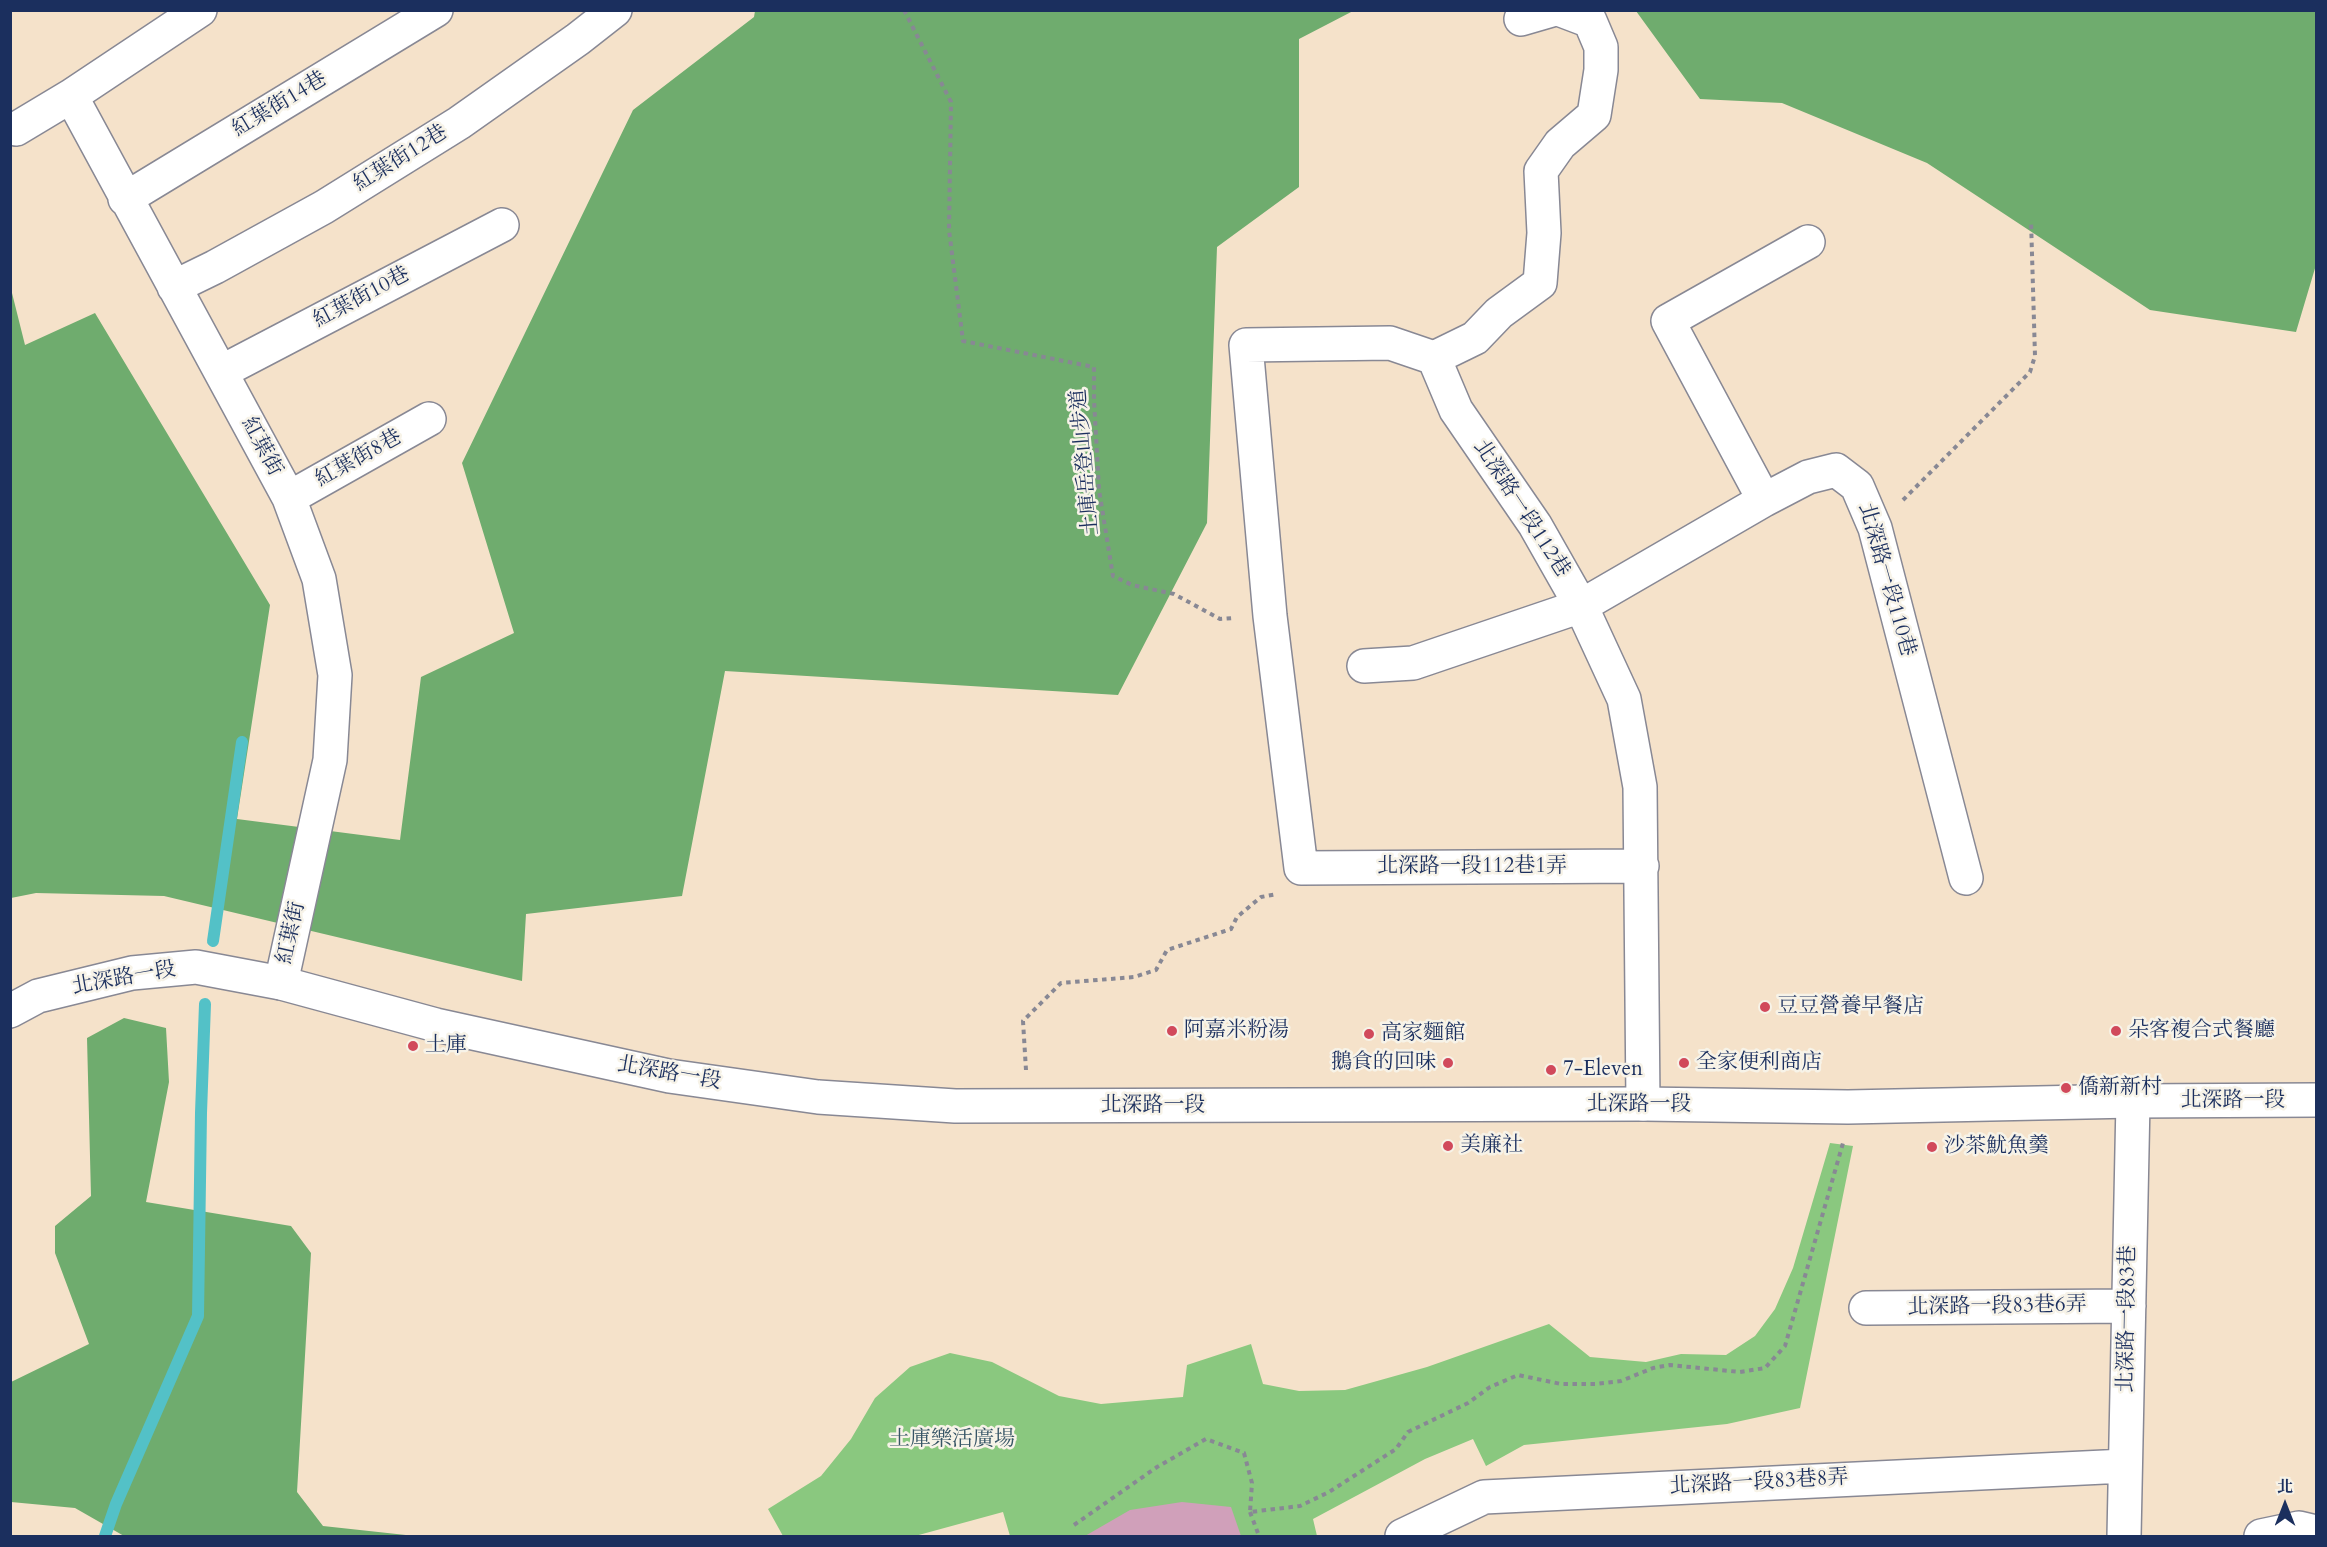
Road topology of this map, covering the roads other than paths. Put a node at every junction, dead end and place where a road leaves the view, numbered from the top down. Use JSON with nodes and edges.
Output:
{"nodes":[{"id":1,"x":200,"y":10,"type":"edge"},
{"id":2,"x":436,"y":10,"type":"edge"},
{"id":3,"x":615,"y":10,"type":"edge"},
{"id":4,"x":1561,"y":10,"type":"edge"},
{"id":5,"x":71,"y":96,"type":"junction"},
{"id":6,"x":16,"y":129,"type":"dead end"},
{"id":7,"x":125,"y":199,"type":"junction"},
{"id":8,"x":502,"y":225,"type":"dead end"},
{"id":9,"x":1808,"y":242,"type":"dead end"},
{"id":10,"x":174,"y":287,"type":"junction"},
{"id":11,"x":1434,"y":358,"type":"junction"},
{"id":12,"x":221,"y":372,"type":"junction"},
{"id":13,"x":429,"y":419,"type":"dead end"},
{"id":14,"x":289,"y":498,"type":"junction"},
{"id":15,"x":1764,"y":500,"type":"junction"},
{"id":16,"x":1581,"y":606,"type":"junction"},
{"id":17,"x":1364,"y":666,"type":"dead end"},
{"id":18,"x":1642,"y":866,"type":"junction"},
{"id":19,"x":1966,"y":878,"type":"dead end"},
{"id":20,"x":281,"y":982,"type":"junction"},
{"id":21,"x":10,"y":1011,"type":"edge"},
{"id":22,"x":2316,"y":1100,"type":"edge"},
{"id":23,"x":2133,"y":1101,"type":"junction"},
{"id":24,"x":1643,"y":1104,"type":"junction"},
{"id":25,"x":2128,"y":1306,"type":"junction"},
{"id":26,"x":1866,"y":1308,"type":"dead end"},
{"id":27,"x":2125,"y":1466,"type":"junction"},
{"id":28,"x":2316,"y":1532,"type":"edge"},
{"id":29,"x":1402,"y":1536,"type":"edge"},
{"id":30,"x":2124,"y":1536,"type":"edge"},
{"id":31,"x":2261,"y":1536,"type":"edge"}],
"edges":[{"from":1,"to":5,"type":"main road"},
{"from":2,"to":7,"type":"main road","name":"紅葉街14巷"},
{"from":3,"to":10,"type":"main road","name":"紅葉街12巷"},
{"from":4,"to":11,"type":"main road"},
{"from":5,"to":6,"type":"main road"},
{"from":5,"to":7,"type":"main road","name":"紅葉街"},
{"from":7,"to":10,"type":"main road","name":"紅葉街"},
{"from":8,"to":12,"type":"main road","name":"紅葉街10巷"},
{"from":9,"to":15,"type":"main road"},
{"from":10,"to":12,"type":"main road","name":"紅葉街"},
{"from":11,"to":16,"type":"main road","name":"北深路一段112巷"},
{"from":11,"to":18,"type":"main road","name":"北深路一段112巷1弄"},
{"from":12,"to":14,"type":"main road","name":"紅葉街"},
{"from":13,"to":14,"type":"main road","name":"紅葉街8巷"},
{"from":14,"to":20,"type":"main road","name":"紅葉街"},
{"from":15,"to":16,"type":"main road","name":"北深路一段110巷"},
{"from":15,"to":19,"type":"main road","name":"北深路一段110巷"},
{"from":16,"to":17,"type":"main road","name":"北深路一段110巷"},
{"from":16,"to":18,"type":"main road","name":"北深路一段112巷"},
{"from":18,"to":24,"type":"main road","name":"北深路一段112巷"},
{"from":20,"to":21,"type":"main road","name":"北深路一段"},
{"from":20,"to":24,"type":"main road","name":"北深路一段"},
{"from":22,"to":23,"type":"main road","name":"北深路一段"},
{"from":23,"to":24,"type":"main road","name":"北深路一段"},
{"from":23,"to":25,"type":"main road","name":"北深路一段83巷"},
{"from":25,"to":26,"type":"main road","name":"北深路一段83巷6弄"},
{"from":25,"to":27,"type":"main road","name":"北深路一段83巷"},
{"from":27,"to":29,"type":"main road","name":"北深路一段83巷8弄"},
{"from":27,"to":30,"type":"main road","name":"北深路一段83巷"},
{"from":28,"to":31,"type":"main road"}]}
